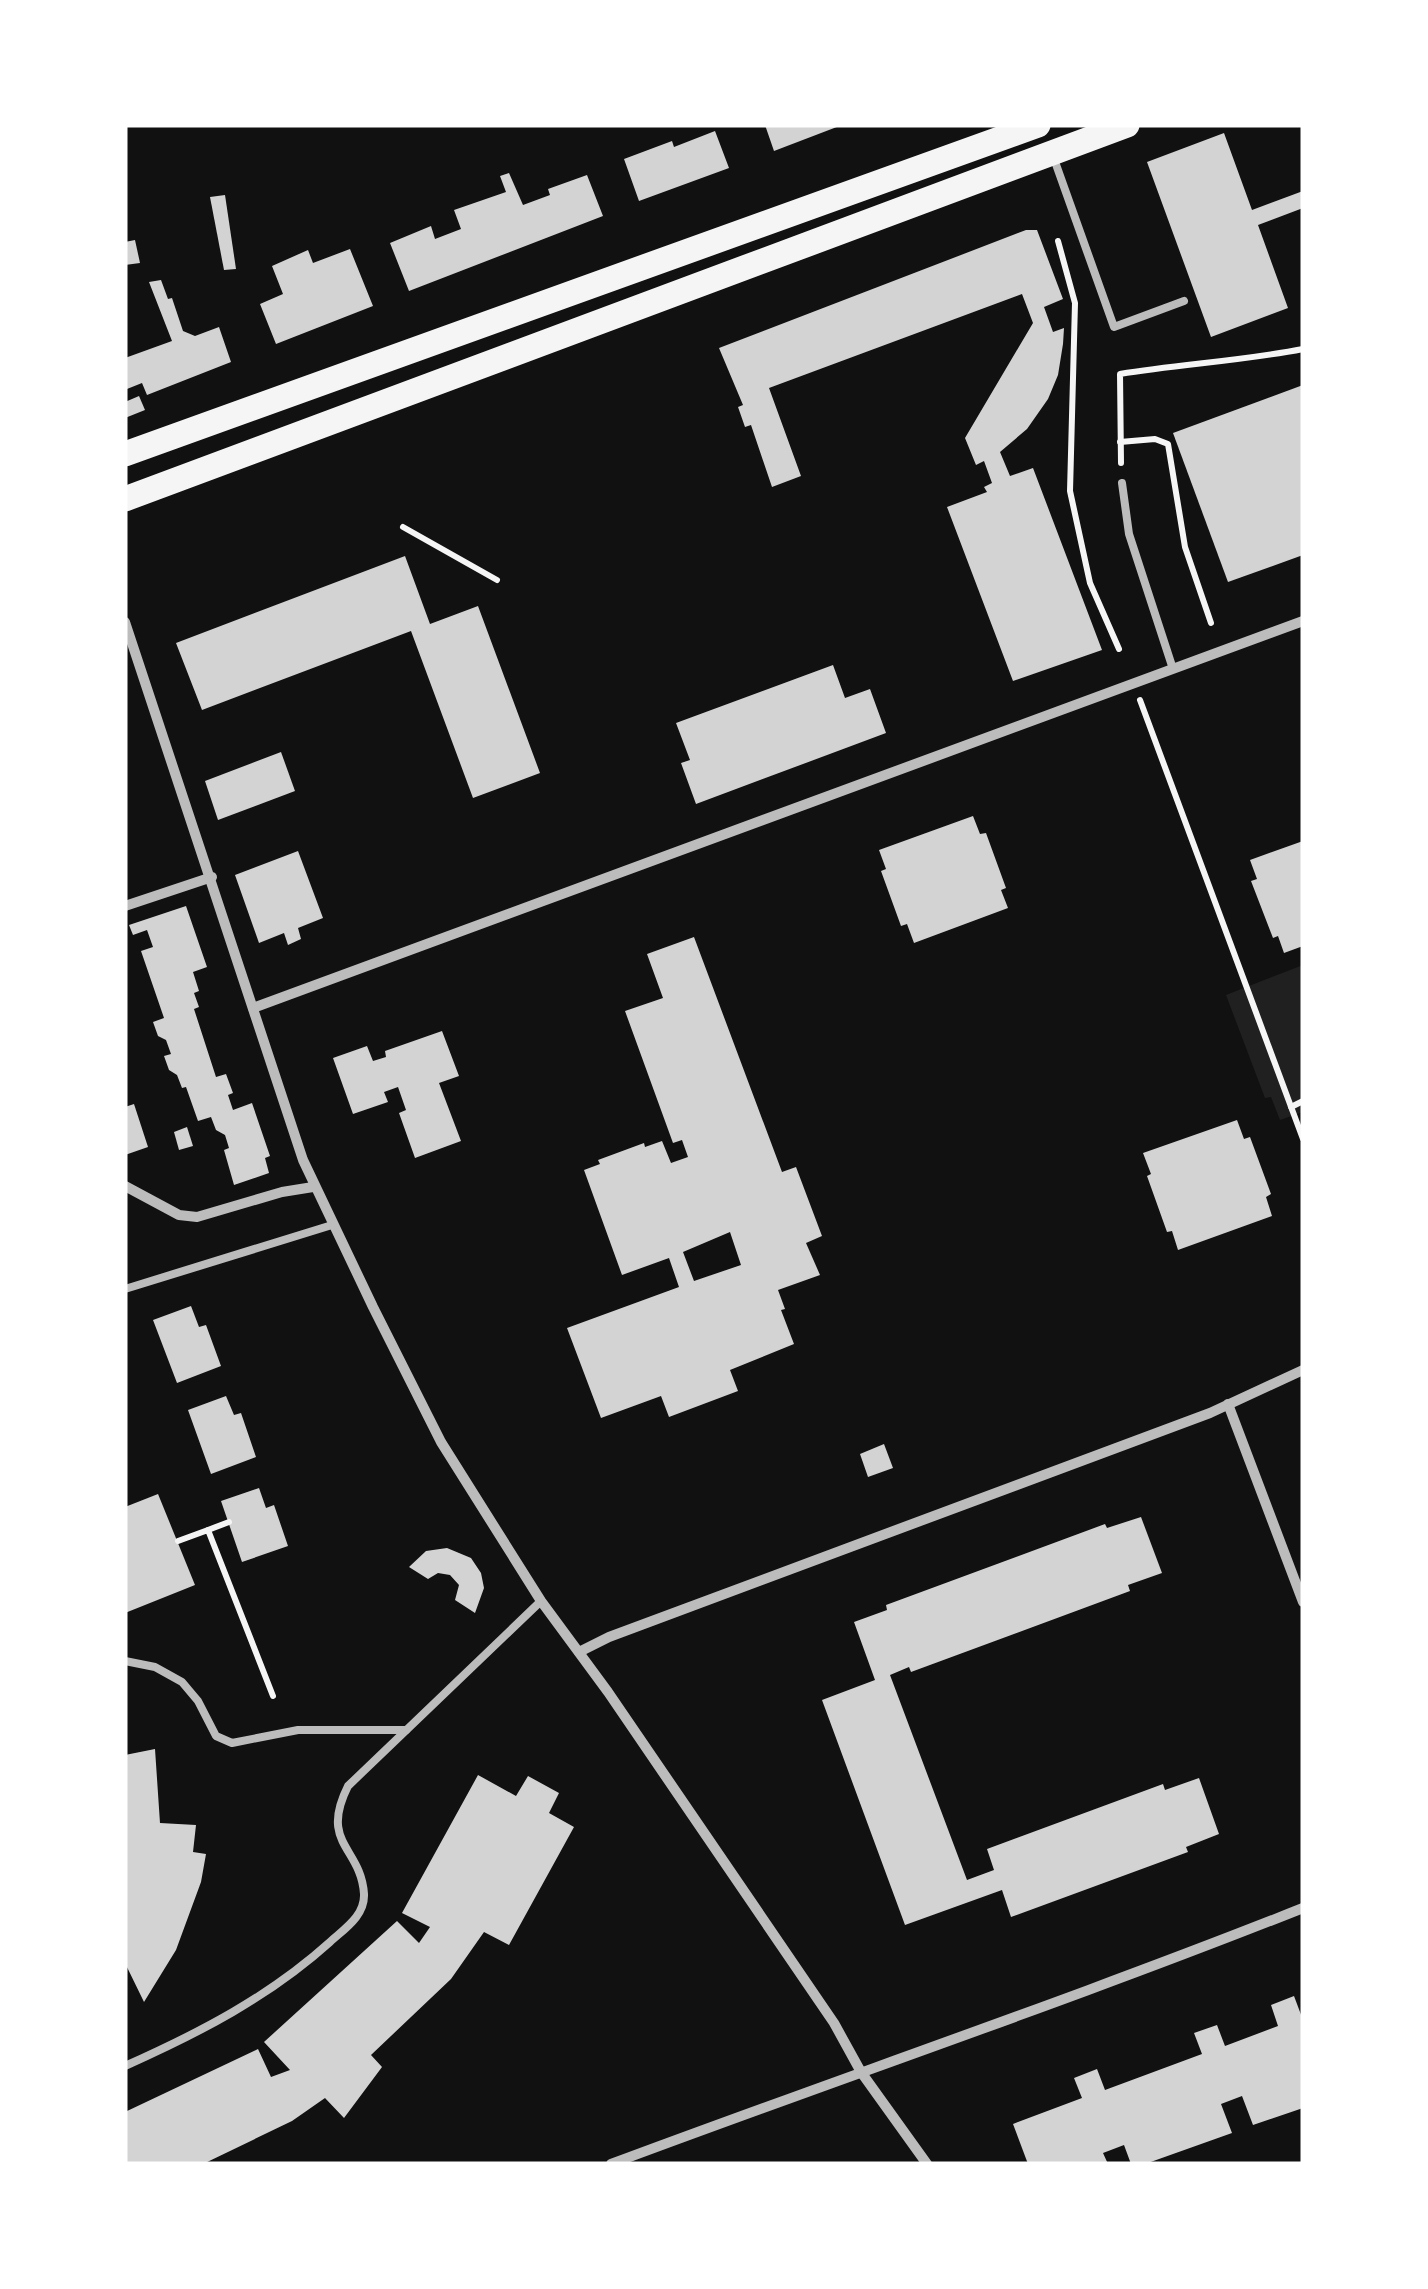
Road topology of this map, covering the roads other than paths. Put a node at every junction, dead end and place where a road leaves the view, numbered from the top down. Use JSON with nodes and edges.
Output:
{"nodes":[{"id":1,"x":1038,"y":125,"type":"edge"},
{"id":2,"x":1127,"y":125,"type":"edge"},
{"id":3,"x":1052,"y":154,"type":"junction"},
{"id":4,"x":1184,"y":300,"type":"dead end"},
{"id":5,"x":125,"y":454,"type":"edge"},
{"id":6,"x":1122,"y":483,"type":"dead end"},
{"id":7,"x":125,"y":499,"type":"edge"},
{"id":8,"x":1303,"y":621,"type":"edge"},
{"id":9,"x":125,"y":622,"type":"edge"},
{"id":10,"x":1173,"y":669,"type":"junction"},
{"id":11,"x":212,"y":877,"type":"junction"},
{"id":12,"x":125,"y":906,"type":"edge"},
{"id":13,"x":253,"y":1008,"type":"junction"},
{"id":14,"x":125,"y":1186,"type":"edge"},
{"id":15,"x":314,"y":1187,"type":"junction"},
{"id":16,"x":332,"y":1225,"type":"junction"},
{"id":17,"x":125,"y":1289,"type":"edge"},
{"id":18,"x":1303,"y":1370,"type":"edge"},
{"id":19,"x":1228,"y":1404,"type":"junction"},
{"id":20,"x":541,"y":1601,"type":"junction"},
{"id":21,"x":1303,"y":1602,"type":"edge"},
{"id":22,"x":579,"y":1652,"type":"junction"},
{"id":23,"x":125,"y":1662,"type":"edge"},
{"id":24,"x":406,"y":1730,"type":"junction"},
{"id":25,"x":1303,"y":1908,"type":"edge"},
{"id":26,"x":125,"y":2066,"type":"edge"},
{"id":27,"x":861,"y":2072,"type":"junction"},
{"id":28,"x":611,"y":2164,"type":"edge"},
{"id":29,"x":926,"y":2164,"type":"edge"}],
"edges":[{"from":1,"to":5,"type":"main road"},
{"from":2,"to":3,"type":"main road"},
{"from":3,"to":4,"type":"lane"},
{"from":3,"to":7,"type":"main road"},
{"from":6,"to":10,"type":"lane"},
{"from":8,"to":10,"type":"street"},
{"from":9,"to":11,"type":"street"},
{"from":10,"to":13,"type":"street"},
{"from":11,"to":12,"type":"street"},
{"from":11,"to":13,"type":"street"},
{"from":13,"to":15,"type":"street"},
{"from":14,"to":15,"type":"street"},
{"from":15,"to":16,"type":"street"},
{"from":16,"to":17,"type":"lane"},
{"from":16,"to":20,"type":"street"},
{"from":18,"to":19,"type":"street"},
{"from":19,"to":21,"type":"street"},
{"from":19,"to":22,"type":"street"},
{"from":20,"to":22,"type":"street"},
{"from":20,"to":24,"type":"lane"},
{"from":22,"to":27,"type":"street"},
{"from":23,"to":24,"type":"lane"},
{"from":24,"to":26,"type":"lane"},
{"from":25,"to":27,"type":"street"},
{"from":27,"to":28,"type":"street"},
{"from":27,"to":29,"type":"street"}]}
